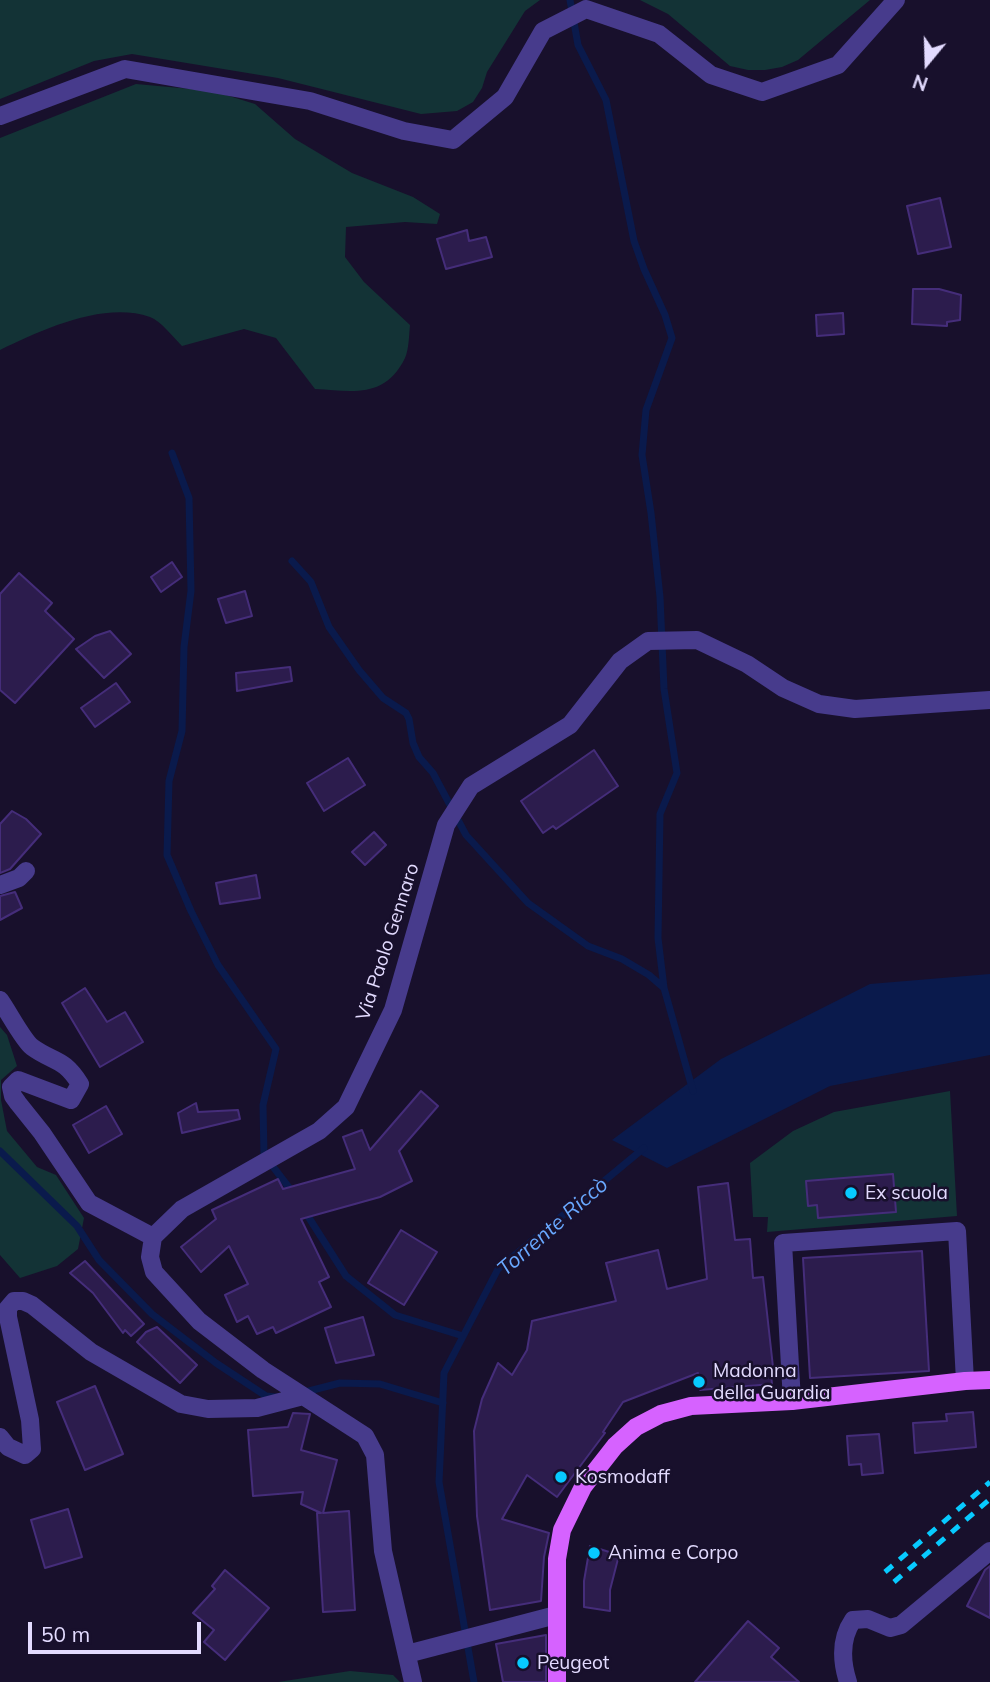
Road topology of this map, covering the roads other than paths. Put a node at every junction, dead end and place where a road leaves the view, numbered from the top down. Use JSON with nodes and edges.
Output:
{"nodes":[{"id":1,"x":896,"y":0,"type":"edge"},
{"id":2,"x":0,"y":116,"type":"edge"},
{"id":3,"x":990,"y":700,"type":"edge"},
{"id":4,"x":26,"y":872,"type":"dead end"},
{"id":5,"x":0,"y":885,"type":"edge"},
{"id":6,"x":0,"y":1000,"type":"edge"},
{"id":7,"x":153,"y":1237,"type":"junction"},
{"id":8,"x":990,"y":1380,"type":"edge"},
{"id":9,"x":965,"y":1381,"type":"junction"},
{"id":10,"x":303,"y":1396,"type":"junction"},
{"id":11,"x":792,"y":1401,"type":"junction"},
{"id":12,"x":0,"y":1437,"type":"edge"},
{"id":13,"x":990,"y":1550,"type":"edge"},
{"id":14,"x":556,"y":1615,"type":"junction"},
{"id":15,"x":413,"y":1652,"type":"junction"},
{"id":16,"x":413,"y":1682,"type":"edge"},
{"id":17,"x":558,"y":1682,"type":"edge"},
{"id":18,"x":848,"y":1682,"type":"edge"}],
"edges":[{"from":1,"to":2,"type":"street"},
{"from":3,"to":7,"type":"street","name":"Via Paolo Gennaro"},
{"from":4,"to":5,"type":"street"},
{"from":6,"to":7,"type":"street"},
{"from":7,"to":10,"type":"street"},
{"from":8,"to":9,"type":"main road"},
{"from":9,"to":11,"type":"main road"},
{"from":9,"to":11,"type":"street"},
{"from":10,"to":12,"type":"street"},
{"from":10,"to":15,"type":"street"},
{"from":11,"to":14,"type":"main road"},
{"from":13,"to":18,"type":"street"},
{"from":14,"to":15,"type":"street"},
{"from":14,"to":17,"type":"main road"},
{"from":15,"to":16,"type":"street"}]}
